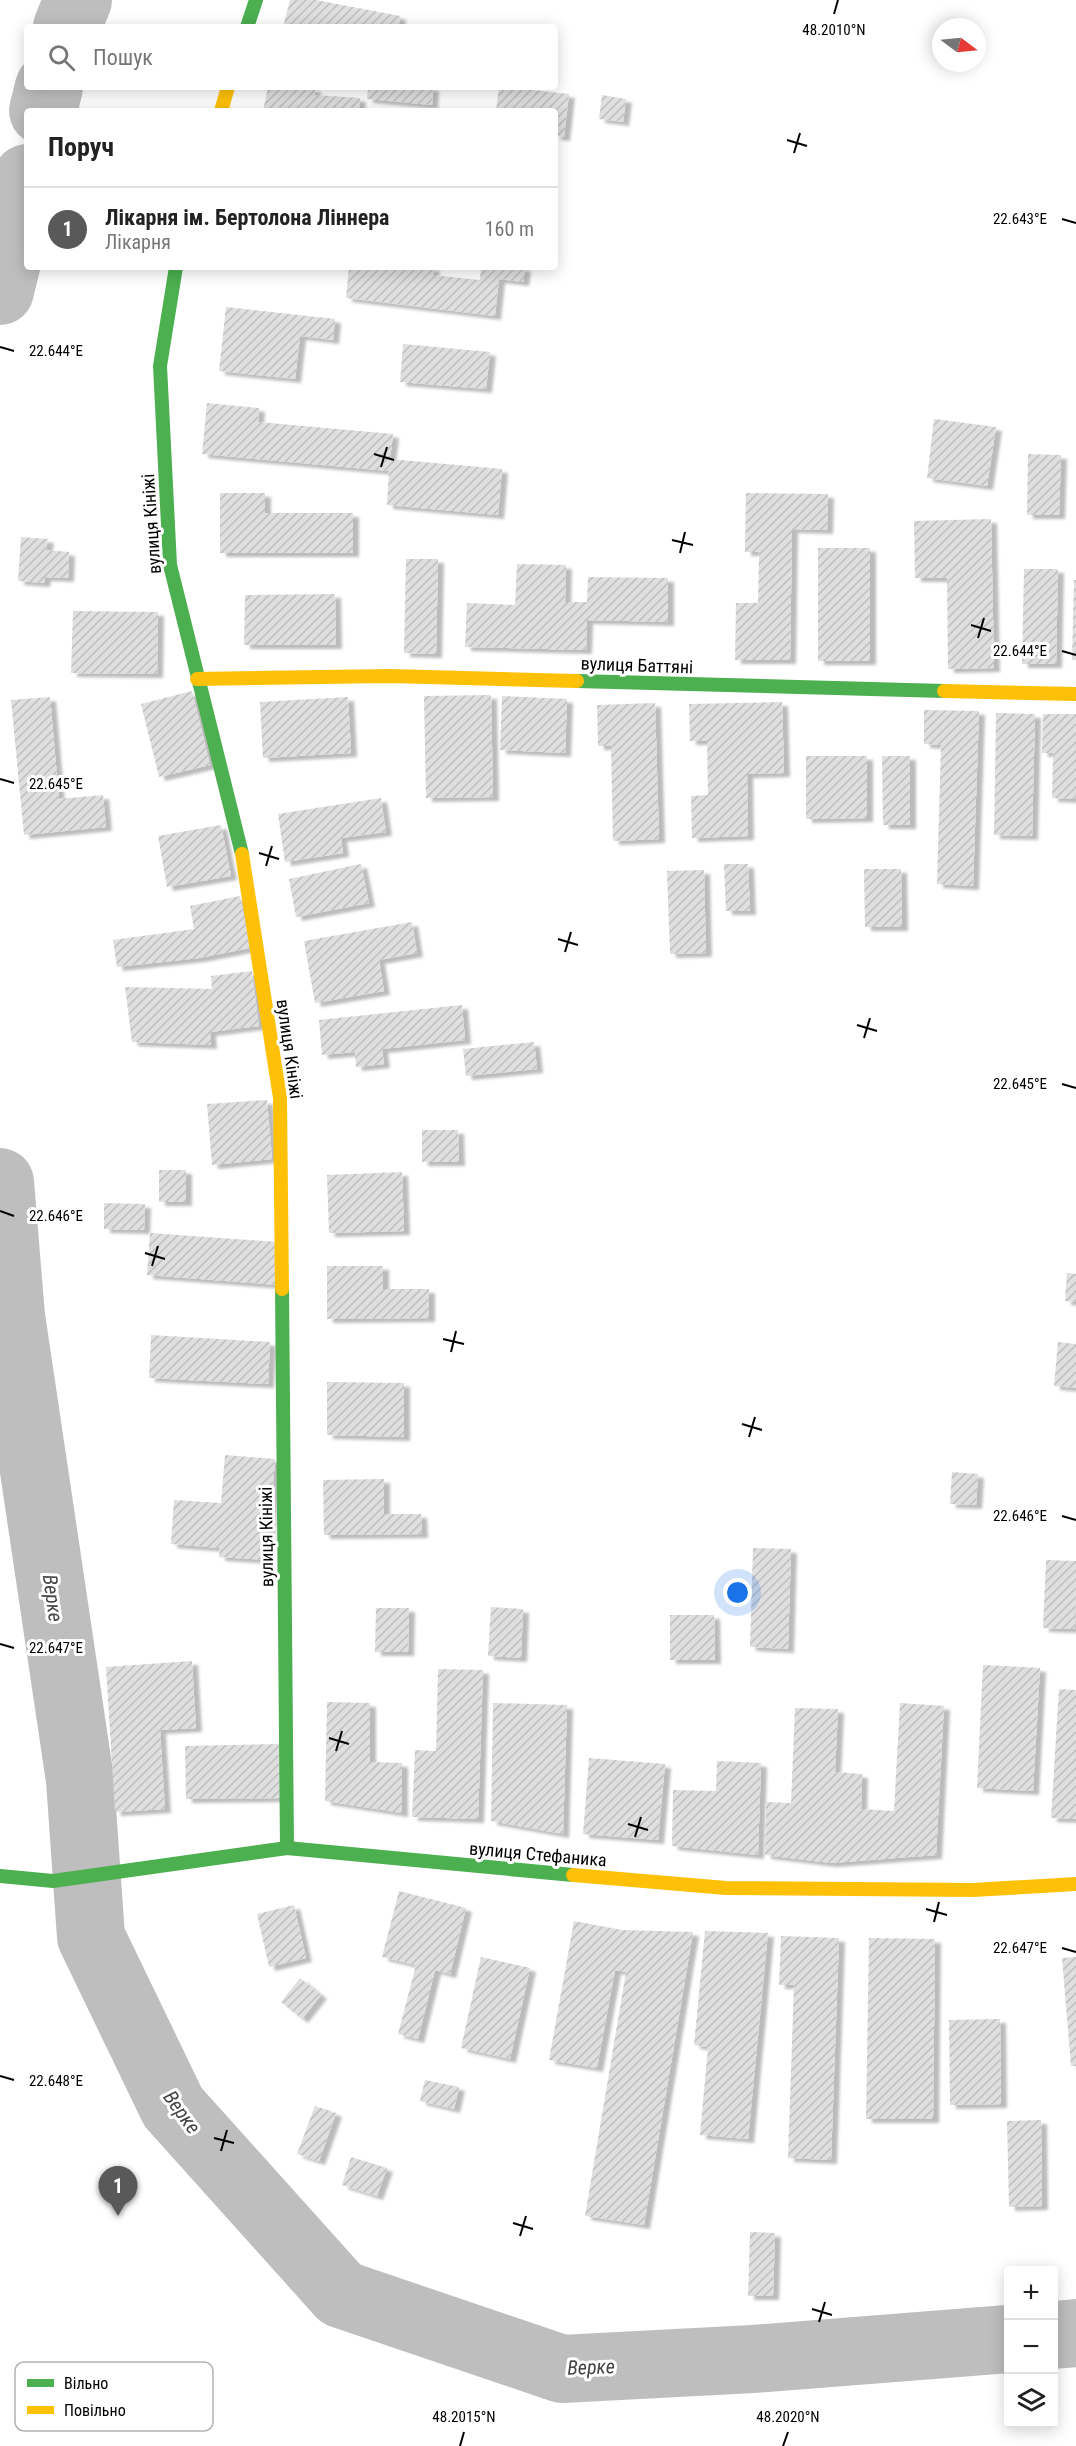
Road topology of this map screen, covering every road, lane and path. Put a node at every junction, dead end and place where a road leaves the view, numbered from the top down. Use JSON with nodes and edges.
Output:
{"nodes":[{"id":1,"x":256,"y":0,"type":"edge"},
{"id":2,"x":248,"y":24,"type":"edge"},
{"id":3,"x":227,"y":90,"type":"edge"},
{"id":4,"x":222,"y":108,"type":"edge"},
{"id":5,"x":176,"y":270,"type":"edge"},
{"id":6,"x":197,"y":679,"type":"junction"},
{"id":7,"x":1076,"y":694,"type":"edge"},
{"id":8,"x":287,"y":1848,"type":"junction"},
{"id":9,"x":0,"y":1876,"type":"edge"},
{"id":10,"x":1076,"y":1884,"type":"edge"}],
"edges":[{"from":1,"to":2,"type":"street"},
{"from":3,"to":4,"type":"street"},
{"from":5,"to":6,"type":"street","name":"вулиця Кініжі"},
{"from":6,"to":7,"type":"street","name":"вулиця Баттяні"},
{"from":6,"to":8,"type":"street","name":"вулиця Кініжі"},
{"from":8,"to":9,"type":"street","name":"вулиця Стефаника"},
{"from":8,"to":10,"type":"street","name":"вулиця Стефаника"}]}
